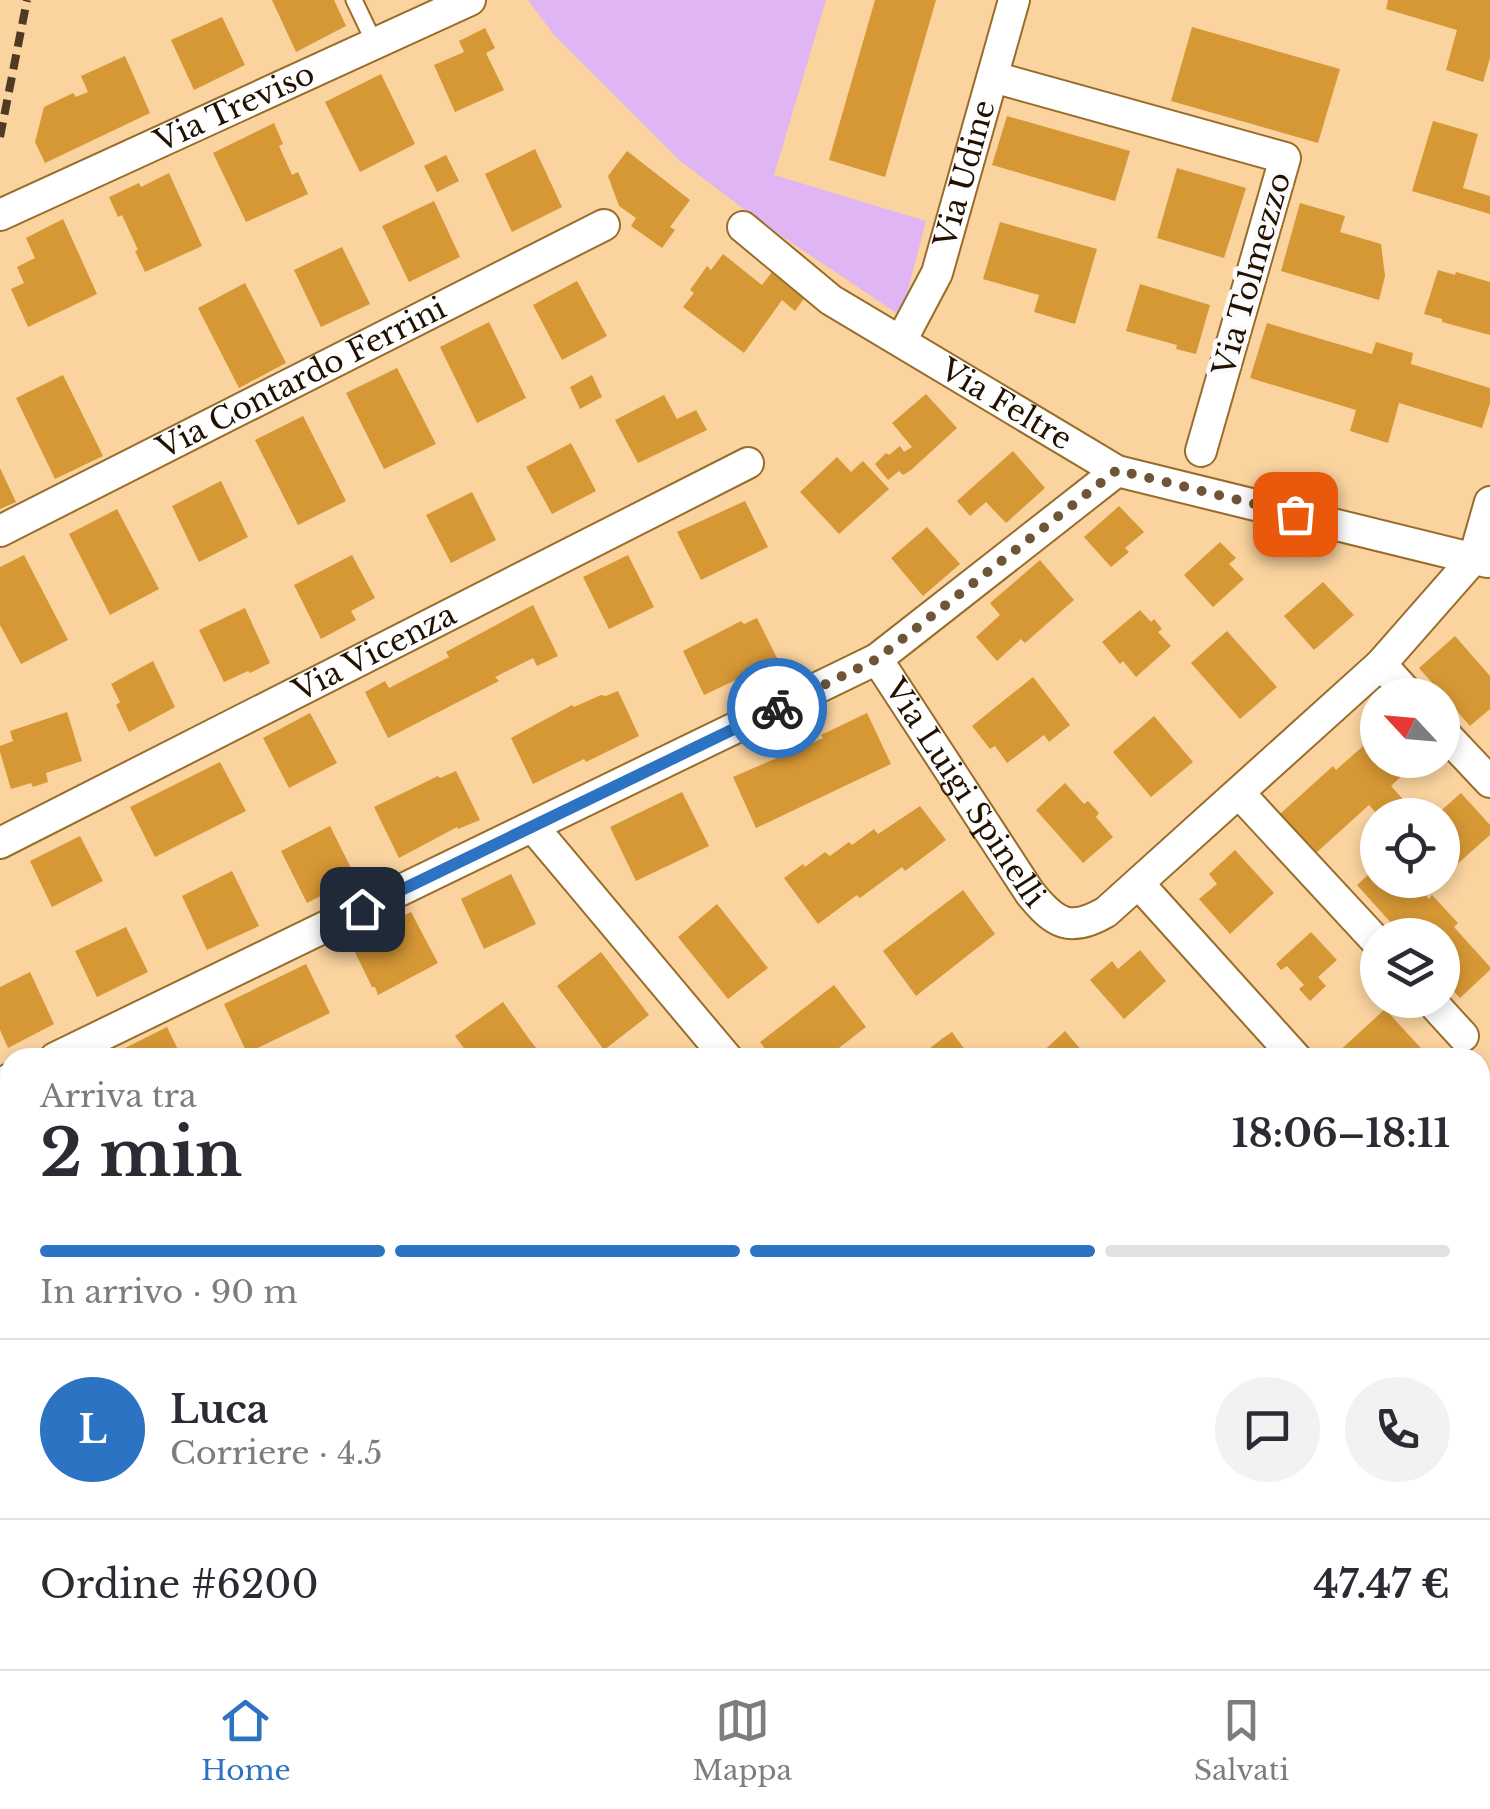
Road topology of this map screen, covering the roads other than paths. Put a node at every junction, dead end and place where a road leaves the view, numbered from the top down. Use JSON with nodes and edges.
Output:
{"nodes":[{"id":1,"x":354,"y":0,"type":"edge"},
{"id":2,"x":470,"y":0,"type":"edge"},
{"id":3,"x":1014,"y":0,"type":"edge"},
{"id":4,"x":374,"y":44,"type":"junction"},
{"id":5,"x":993,"y":76,"type":"junction"},
{"id":6,"x":0,"y":215,"type":"edge"},
{"id":7,"x":604,"y":225,"type":"dead end"},
{"id":8,"x":744,"y":227,"type":"dead end"},
{"id":9,"x":900,"y":342,"type":"junction"},
{"id":10,"x":1201,"y":451,"type":"dead end"},
{"id":11,"x":748,"y":462,"type":"dead end"},
{"id":12,"x":1117,"y":470,"type":"junction"},
{"id":13,"x":1490,"y":502,"type":"edge"},
{"id":14,"x":0,"y":532,"type":"edge"},
{"id":15,"x":1482,"y":561,"type":"edge"},
{"id":16,"x":877,"y":659,"type":"junction"},
{"id":17,"x":1381,"y":664,"type":"junction"},
{"id":18,"x":1394,"y":678,"type":"edge"},
{"id":19,"x":1460,"y":750,"type":"edge"},
{"id":20,"x":1490,"y":782,"type":"edge"},
{"id":21,"x":1239,"y":793,"type":"junction"},
{"id":22,"x":533,"y":826,"type":"junction"},
{"id":23,"x":0,"y":843,"type":"edge"},
{"id":24,"x":1139,"y":884,"type":"junction"},
{"id":25,"x":1360,"y":924,"type":"edge"},
{"id":26,"x":1446,"y":1018,"type":"edge"},
{"id":27,"x":1463,"y":1036,"type":"dead end"},
{"id":28,"x":76,"y":1048,"type":"edge"},
{"id":29,"x":719,"y":1048,"type":"edge"},
{"id":30,"x":1287,"y":1048,"type":"edge"}],
"edges":[{"from":1,"to":4,"type":"lane"},
{"from":2,"to":4,"type":"street","name":"Via Treviso"},
{"from":3,"to":5,"type":"street","name":"Via Udine"},
{"from":4,"to":6,"type":"street","name":"Via Treviso"},
{"from":5,"to":9,"type":"street","name":"Via Udine"},
{"from":5,"to":10,"type":"street","name":"Via Tolmezzo"},
{"from":7,"to":14,"type":"street","name":"Via Contardo Ferrini"},
{"from":8,"to":9,"type":"street","name":"Via Feltre"},
{"from":9,"to":12,"type":"street","name":"Via Feltre"},
{"from":11,"to":23,"type":"street","name":"Via Vicenza"},
{"from":12,"to":15,"type":"street","name":"Via Feltre"},
{"from":12,"to":16,"type":"street"},
{"from":13,"to":15,"type":"street"},
{"from":15,"to":17,"type":"street"},
{"from":16,"to":22,"type":"street"},
{"from":16,"to":24,"type":"street","name":"Via Luigi Spinelli"},
{"from":17,"to":18,"type":"street"},
{"from":17,"to":21,"type":"street"},
{"from":19,"to":20,"type":"street"},
{"from":21,"to":24,"type":"street"},
{"from":21,"to":25,"type":"street"},
{"from":22,"to":28,"type":"street"},
{"from":22,"to":29,"type":"street"},
{"from":24,"to":30,"type":"street"},
{"from":26,"to":27,"type":"street"}]}
